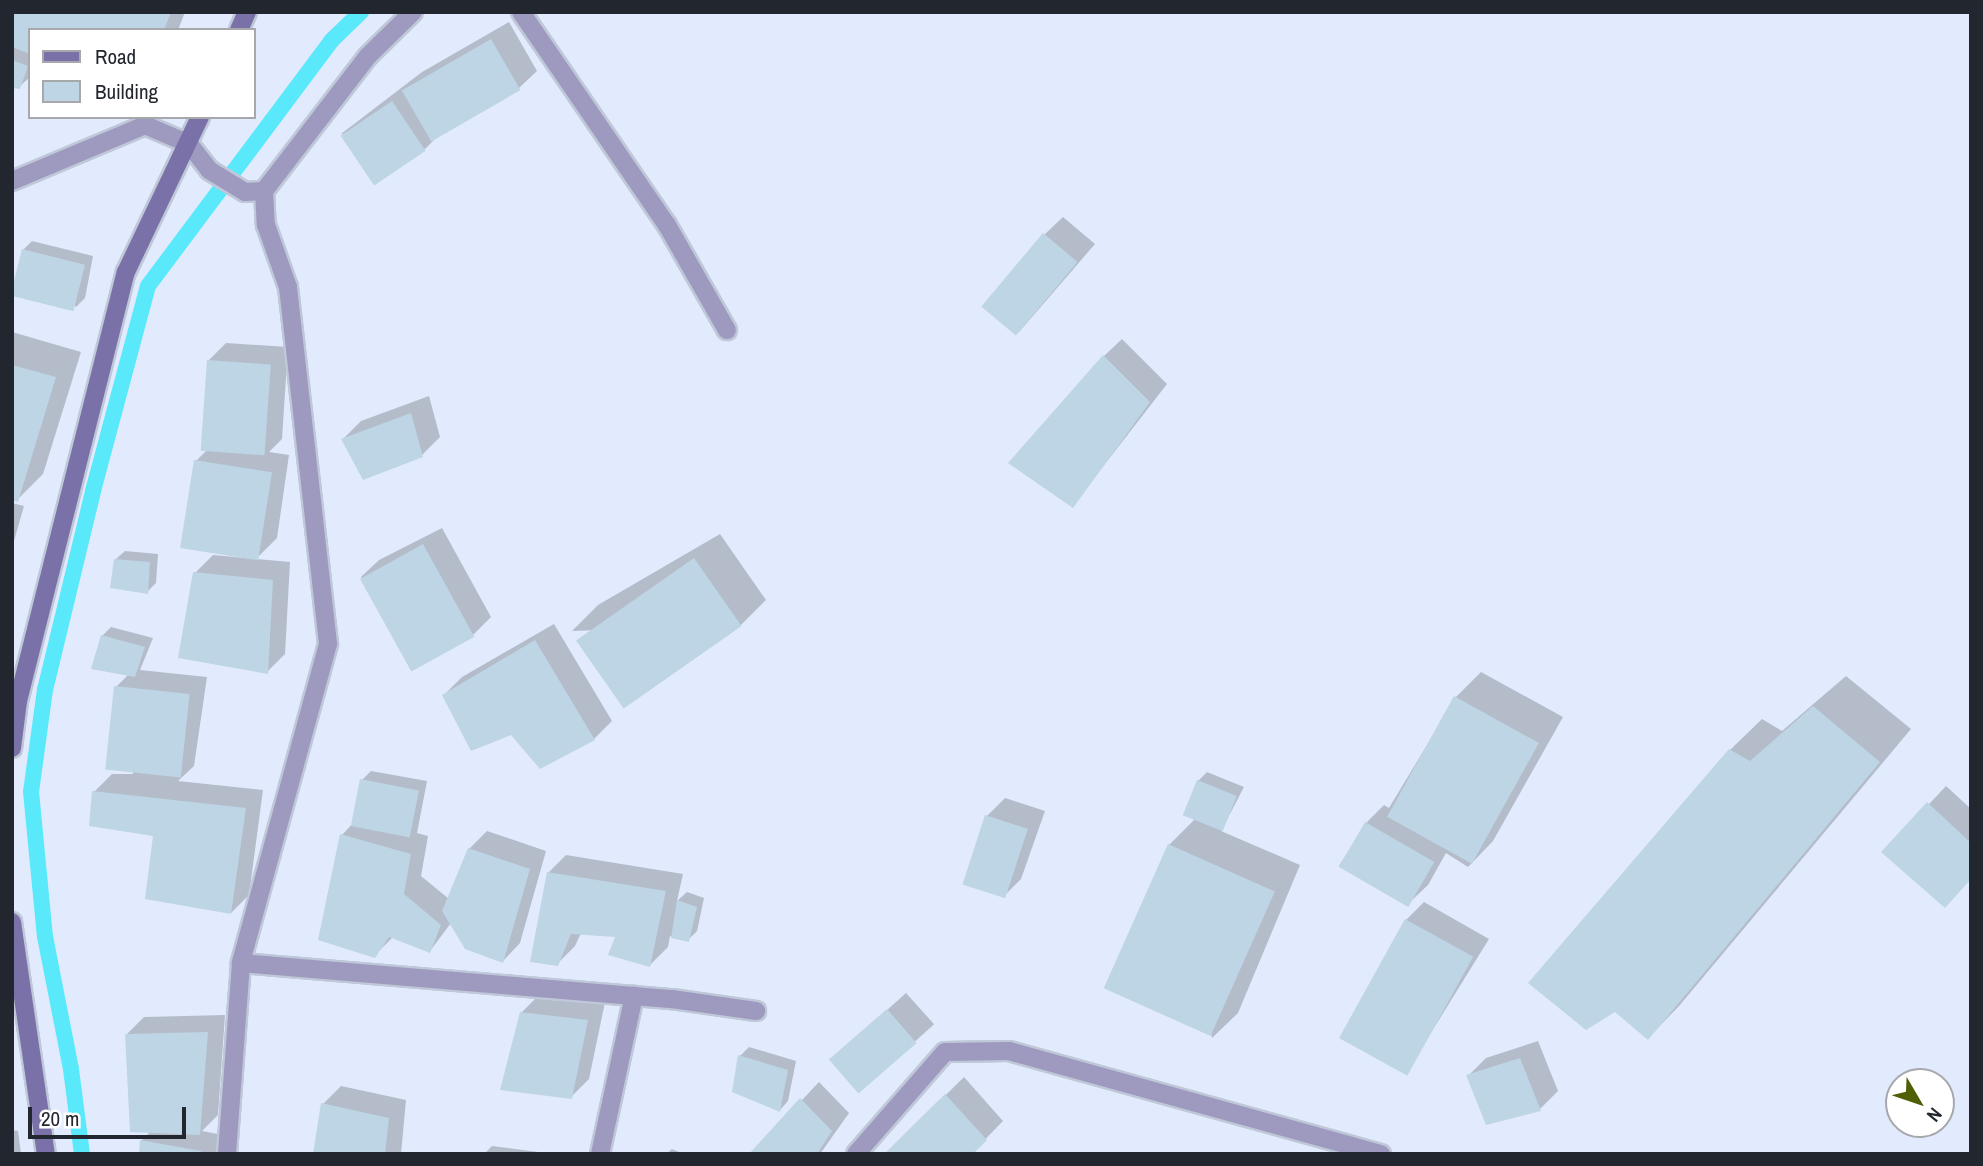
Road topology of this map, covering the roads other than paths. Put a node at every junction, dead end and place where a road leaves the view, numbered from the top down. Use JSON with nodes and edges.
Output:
{"nodes":[{"id":1,"x":247,"y":12,"type":"edge"},
{"id":2,"x":412,"y":12,"type":"edge"},
{"id":3,"x":521,"y":12,"type":"edge"},
{"id":4,"x":240,"y":28,"type":"edge"},
{"id":5,"x":199,"y":119,"type":"edge"},
{"id":6,"x":189,"y":144,"type":"junction"},
{"id":7,"x":12,"y":181,"type":"edge"},
{"id":8,"x":264,"y":191,"type":"junction"},
{"id":9,"x":727,"y":330,"type":"dead end"},
{"id":10,"x":12,"y":748,"type":"edge"},
{"id":11,"x":12,"y":922,"type":"edge"},
{"id":12,"x":242,"y":963,"type":"junction"},
{"id":13,"x":634,"y":996,"type":"junction"},
{"id":14,"x":756,"y":1011,"type":"dead end"},
{"id":15,"x":46,"y":1154,"type":"edge"},
{"id":16,"x":227,"y":1154,"type":"edge"},
{"id":17,"x":600,"y":1154,"type":"edge"},
{"id":18,"x":856,"y":1154,"type":"edge"},
{"id":19,"x":1381,"y":1154,"type":"edge"}],
"edges":[{"from":1,"to":4,"type":"street"},
{"from":2,"to":8,"type":"street"},
{"from":3,"to":9,"type":"street"},
{"from":5,"to":6,"type":"street"},
{"from":6,"to":7,"type":"street"},
{"from":6,"to":8,"type":"street"},
{"from":6,"to":10,"type":"street"},
{"from":8,"to":12,"type":"street"},
{"from":11,"to":15,"type":"street"},
{"from":12,"to":13,"type":"street"},
{"from":12,"to":16,"type":"street"},
{"from":13,"to":14,"type":"street"},
{"from":13,"to":17,"type":"street"},
{"from":18,"to":19,"type":"street"}]}
